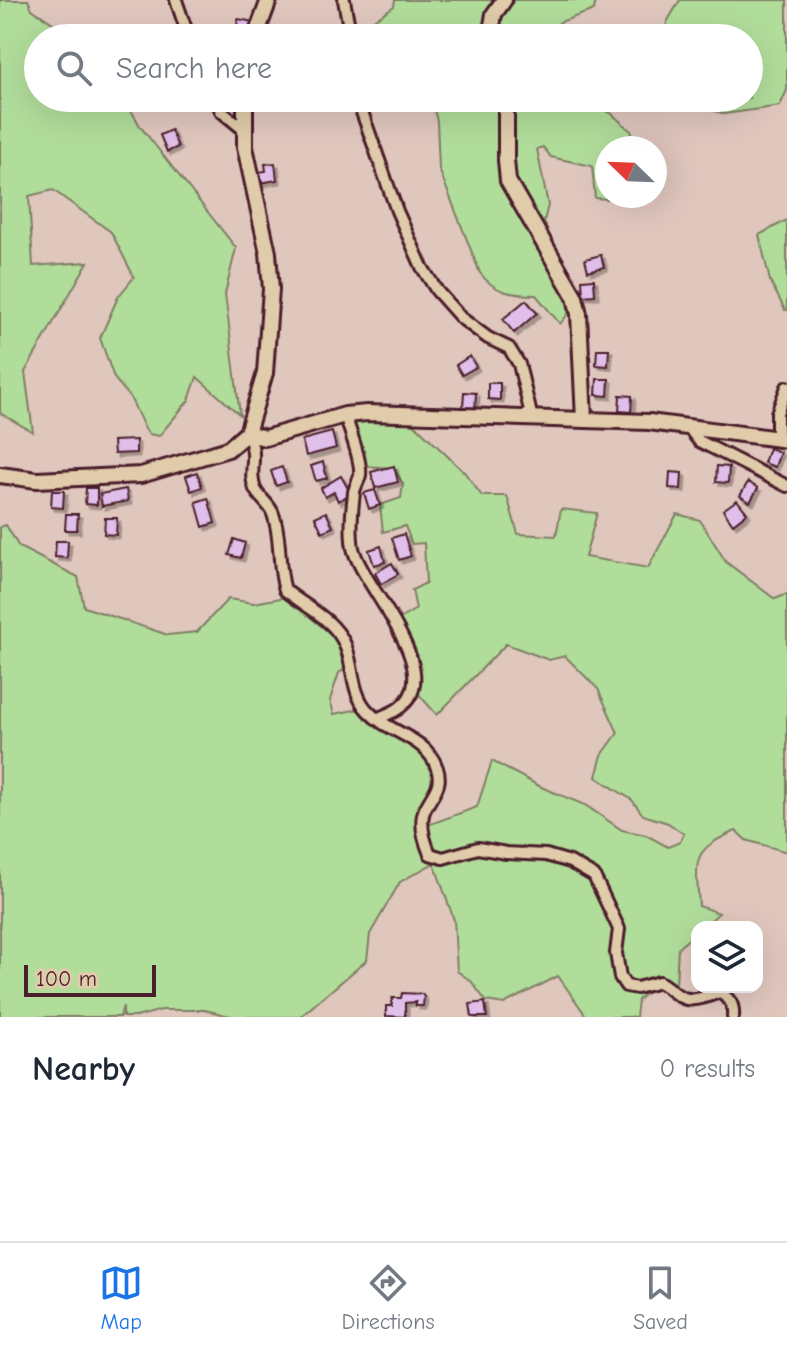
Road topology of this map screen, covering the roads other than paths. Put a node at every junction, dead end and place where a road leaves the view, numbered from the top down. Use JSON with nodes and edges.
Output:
{"nodes":[{"id":1,"x":176,"y":0,"type":"edge"},
{"id":2,"x":269,"y":0,"type":"edge"},
{"id":3,"x":344,"y":0,"type":"edge"},
{"id":4,"x":504,"y":0,"type":"edge"},
{"id":5,"x":184,"y":24,"type":"edge"},
{"id":6,"x":260,"y":24,"type":"edge"},
{"id":7,"x":348,"y":24,"type":"edge"},
{"id":8,"x":492,"y":24,"type":"edge"},
{"id":9,"x":222,"y":112,"type":"edge"},
{"id":10,"x":244,"y":112,"type":"edge"},
{"id":11,"x":362,"y":112,"type":"edge"},
{"id":12,"x":506,"y":112,"type":"edge"},
{"id":13,"x":243,"y":129,"type":"junction"},
{"id":14,"x":787,"y":387,"type":"edge"},
{"id":15,"x":345,"y":415,"type":"junction"},
{"id":16,"x":532,"y":419,"type":"junction"},
{"id":17,"x":584,"y":420,"type":"junction"},
{"id":18,"x":688,"y":427,"type":"junction"},
{"id":19,"x":247,"y":433,"type":"junction"},
{"id":20,"x":782,"y":440,"type":"edge"},
{"id":21,"x":0,"y":475,"type":"edge"},
{"id":22,"x":787,"y":486,"type":"edge"},
{"id":23,"x":377,"y":719,"type":"junction"},
{"id":24,"x":733,"y":1017,"type":"edge"}],
"edges":[{"from":1,"to":5,"type":"street"},
{"from":2,"to":6,"type":"street"},
{"from":3,"to":7,"type":"street"},
{"from":4,"to":8,"type":"street"},
{"from":9,"to":13,"type":"street"},
{"from":10,"to":13,"type":"street"},
{"from":11,"to":16,"type":"street"},
{"from":12,"to":17,"type":"street"},
{"from":13,"to":19,"type":"street"},
{"from":14,"to":20,"type":"street"},
{"from":15,"to":16,"type":"street"},
{"from":15,"to":19,"type":"street"},
{"from":15,"to":23,"type":"street"},
{"from":16,"to":17,"type":"street"},
{"from":17,"to":18,"type":"street"},
{"from":18,"to":20,"type":"street"},
{"from":18,"to":22,"type":"street"},
{"from":19,"to":21,"type":"street"},
{"from":19,"to":23,"type":"street"},
{"from":23,"to":24,"type":"street"}]}
